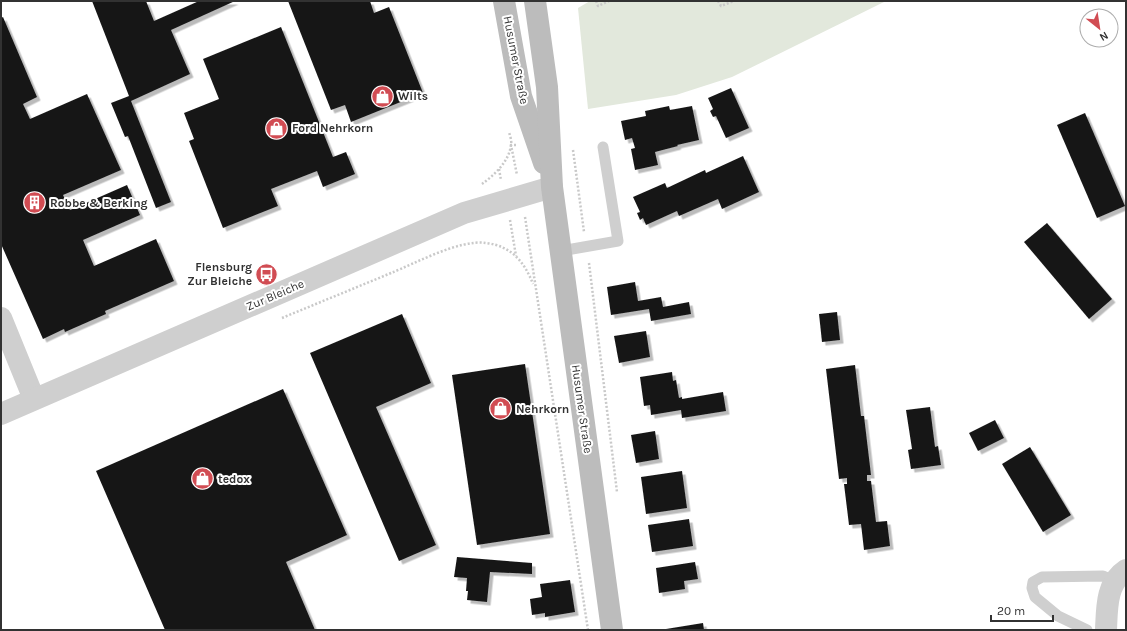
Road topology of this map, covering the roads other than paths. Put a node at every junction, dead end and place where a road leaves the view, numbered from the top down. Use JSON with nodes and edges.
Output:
{"nodes":[{"id":1,"x":504,"y":1,"type":"edge"},
{"id":2,"x":535,"y":1,"type":"edge"},
{"id":3,"x":604,"y":147,"type":"dead end"},
{"id":4,"x":552,"y":187,"type":"junction"},
{"id":5,"x":561,"y":251,"type":"junction"},
{"id":6,"x":1,"y":318,"type":"edge"},
{"id":7,"x":34,"y":399,"type":"junction"},
{"id":8,"x":1,"y":414,"type":"edge"},
{"id":9,"x":1120,"y":575,"type":"edge"},
{"id":10,"x":612,"y":630,"type":"edge"},
{"id":11,"x":1087,"y":630,"type":"edge"},
{"id":12,"x":1106,"y":630,"type":"edge"}],
"edges":[{"from":1,"to":4,"type":"main road","name":"Husumer Straße"},
{"from":2,"to":4,"type":"main road","name":"Husumer Straße"},
{"from":3,"to":5,"type":"lane"},
{"from":4,"to":5,"type":"main road","name":"Husumer Straße"},
{"from":4,"to":7,"type":"street","name":"Zur Bleiche"},
{"from":5,"to":10,"type":"main road","name":"Husumer Straße"},
{"from":6,"to":7,"type":"street"},
{"from":7,"to":8,"type":"street","name":"Zur Bleiche"},
{"from":9,"to":11,"type":"lane"},
{"from":9,"to":12,"type":"street"}]}
